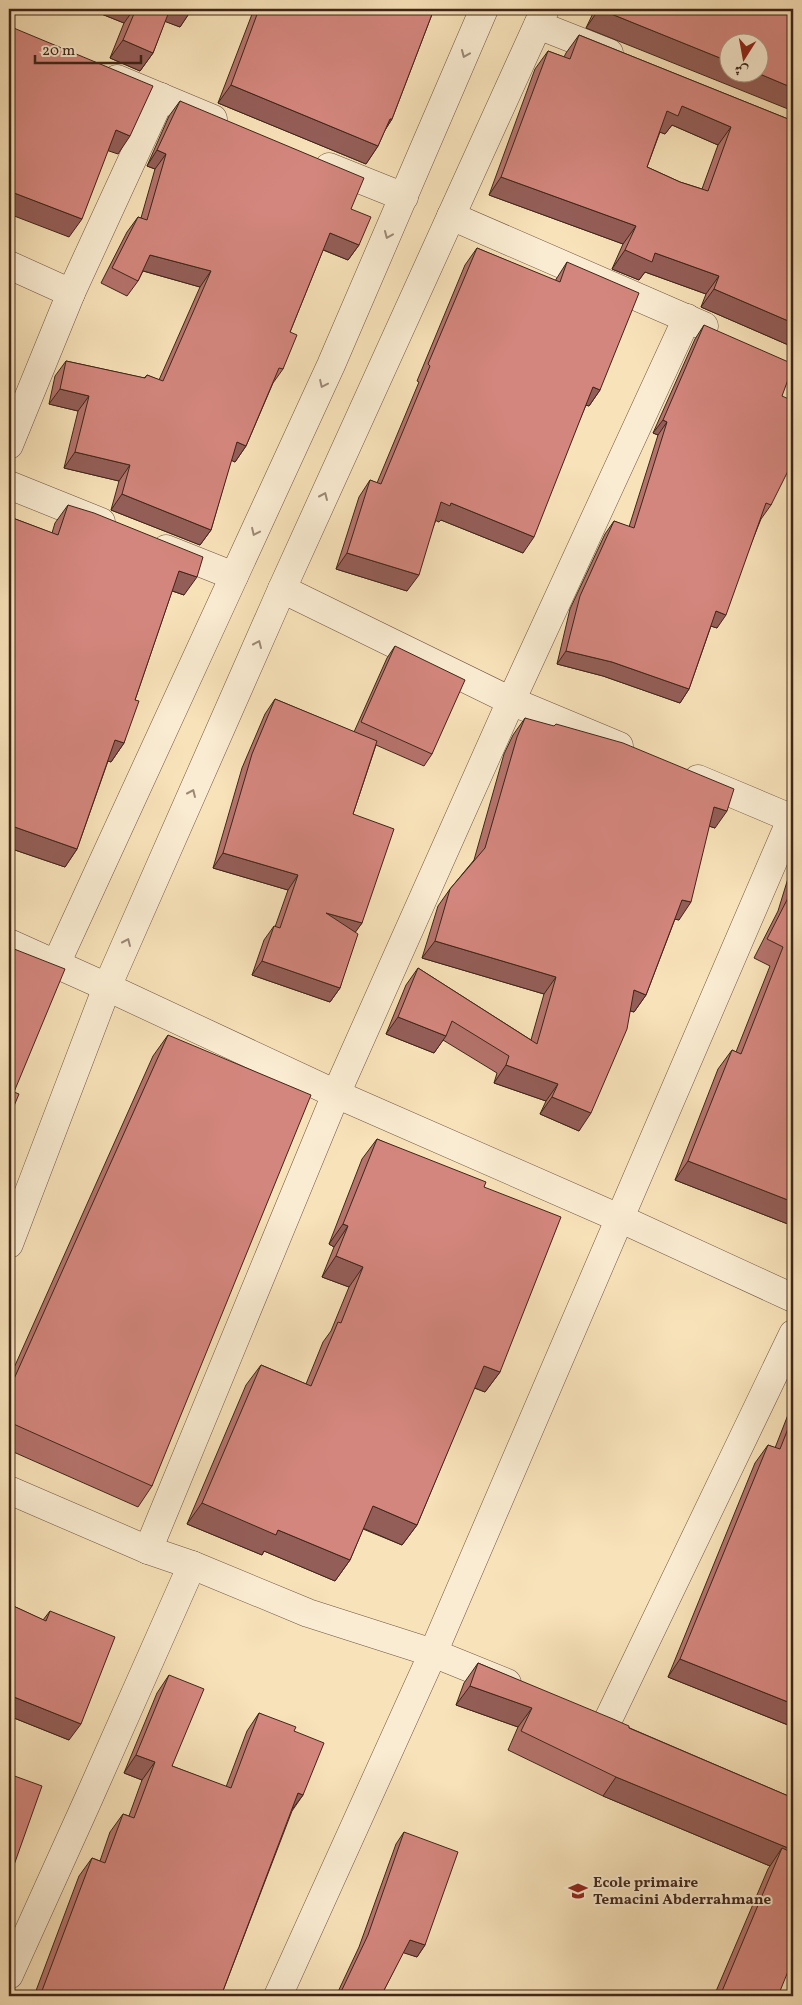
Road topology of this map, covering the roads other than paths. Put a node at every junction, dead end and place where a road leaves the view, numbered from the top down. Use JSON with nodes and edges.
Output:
{"nodes":[{"id":1,"x":484,"y":9,"type":"edge"},
{"id":2,"x":542,"y":17,"type":"edge"},
{"id":3,"x":629,"y":62,"type":"edge"},
{"id":4,"x":98,"y":71,"type":"edge"},
{"id":5,"x":161,"y":97,"type":"junction"},
{"id":6,"x":233,"y":127,"type":"edge"},
{"id":7,"x":304,"y":157,"type":"edge"},
{"id":8,"x":404,"y":197,"type":"junction"},
{"id":9,"x":451,"y":216,"type":"junction"},
{"id":10,"x":9,"y":265,"type":"edge"},
{"id":11,"x":70,"y":293,"type":"junction"},
{"id":12,"x":687,"y":318,"type":"junction"},
{"id":13,"x":722,"y":334,"type":"edge"},
{"id":14,"x":9,"y":445,"type":"edge"},
{"id":15,"x":9,"y":485,"type":"edge"},
{"id":16,"x":234,"y":576,"type":"junction"},
{"id":17,"x":282,"y":589,"type":"junction"},
{"id":18,"x":510,"y":700,"type":"junction"},
{"id":19,"x":638,"y":754,"type":"edge"},
{"id":20,"x":674,"y":769,"type":"edge"},
{"id":21,"x":793,"y":818,"type":"edge"},
{"id":22,"x":9,"y":943,"type":"edge"},
{"id":23,"x":56,"y":964,"type":"junction"},
{"id":24,"x":108,"y":987,"type":"junction"},
{"id":25,"x":336,"y":1094,"type":"junction"},
{"id":26,"x":619,"y":1218,"type":"junction"},
{"id":27,"x":9,"y":1244,"type":"edge"},
{"id":28,"x":793,"y":1298,"type":"edge"},
{"id":29,"x":793,"y":1334,"type":"edge"},
{"id":30,"x":9,"y":1490,"type":"edge"},
{"id":31,"x":148,"y":1550,"type":"junction"},
{"id":32,"x":192,"y":1565,"type":"junction"},
{"id":33,"x":433,"y":1653,"type":"junction"},
{"id":34,"x":533,"y":1694,"type":"edge"},
{"id":35,"x":579,"y":1712,"type":"edge"},
{"id":36,"x":606,"y":1724,"type":"junction"},
{"id":37,"x":633,"y":1735,"type":"edge"},
{"id":38,"x":9,"y":1975,"type":"edge"},
{"id":39,"x":278,"y":1996,"type":"edge"}],
"edges":[{"from":1,"to":8,"type":"street","one_way":true},
{"from":2,"to":3,"type":"street"},
{"from":2,"to":9,"type":"street"},
{"from":4,"to":5,"type":"street"},
{"from":5,"to":6,"type":"street"},
{"from":5,"to":11,"type":"street"},
{"from":7,"to":8,"type":"street"},
{"from":8,"to":16,"type":"street","one_way":true},
{"from":9,"to":12,"type":"street"},
{"from":17,"to":9,"type":"street","one_way":true},
{"from":10,"to":11,"type":"street"},
{"from":11,"to":14,"type":"street"},
{"from":12,"to":13,"type":"street"},
{"from":12,"to":18,"type":"street"},
{"from":15,"to":16,"type":"street"},
{"from":16,"to":23,"type":"street"},
{"from":17,"to":18,"type":"street"},
{"from":24,"to":17,"type":"street","one_way":true},
{"from":18,"to":19,"type":"street"},
{"from":18,"to":25,"type":"street"},
{"from":20,"to":21,"type":"street"},
{"from":21,"to":26,"type":"street"},
{"from":22,"to":23,"type":"street"},
{"from":23,"to":24,"type":"street"},
{"from":24,"to":25,"type":"street"},
{"from":24,"to":27,"type":"street"},
{"from":25,"to":26,"type":"street"},
{"from":25,"to":31,"type":"street"},
{"from":26,"to":28,"type":"street"},
{"from":26,"to":33,"type":"street"},
{"from":29,"to":36,"type":"street"},
{"from":30,"to":31,"type":"street"},
{"from":31,"to":32,"type":"street"},
{"from":32,"to":33,"type":"street"},
{"from":32,"to":38,"type":"street"},
{"from":33,"to":34,"type":"street"},
{"from":33,"to":39,"type":"street"},
{"from":35,"to":36,"type":"street"},
{"from":36,"to":37,"type":"street"}]}
